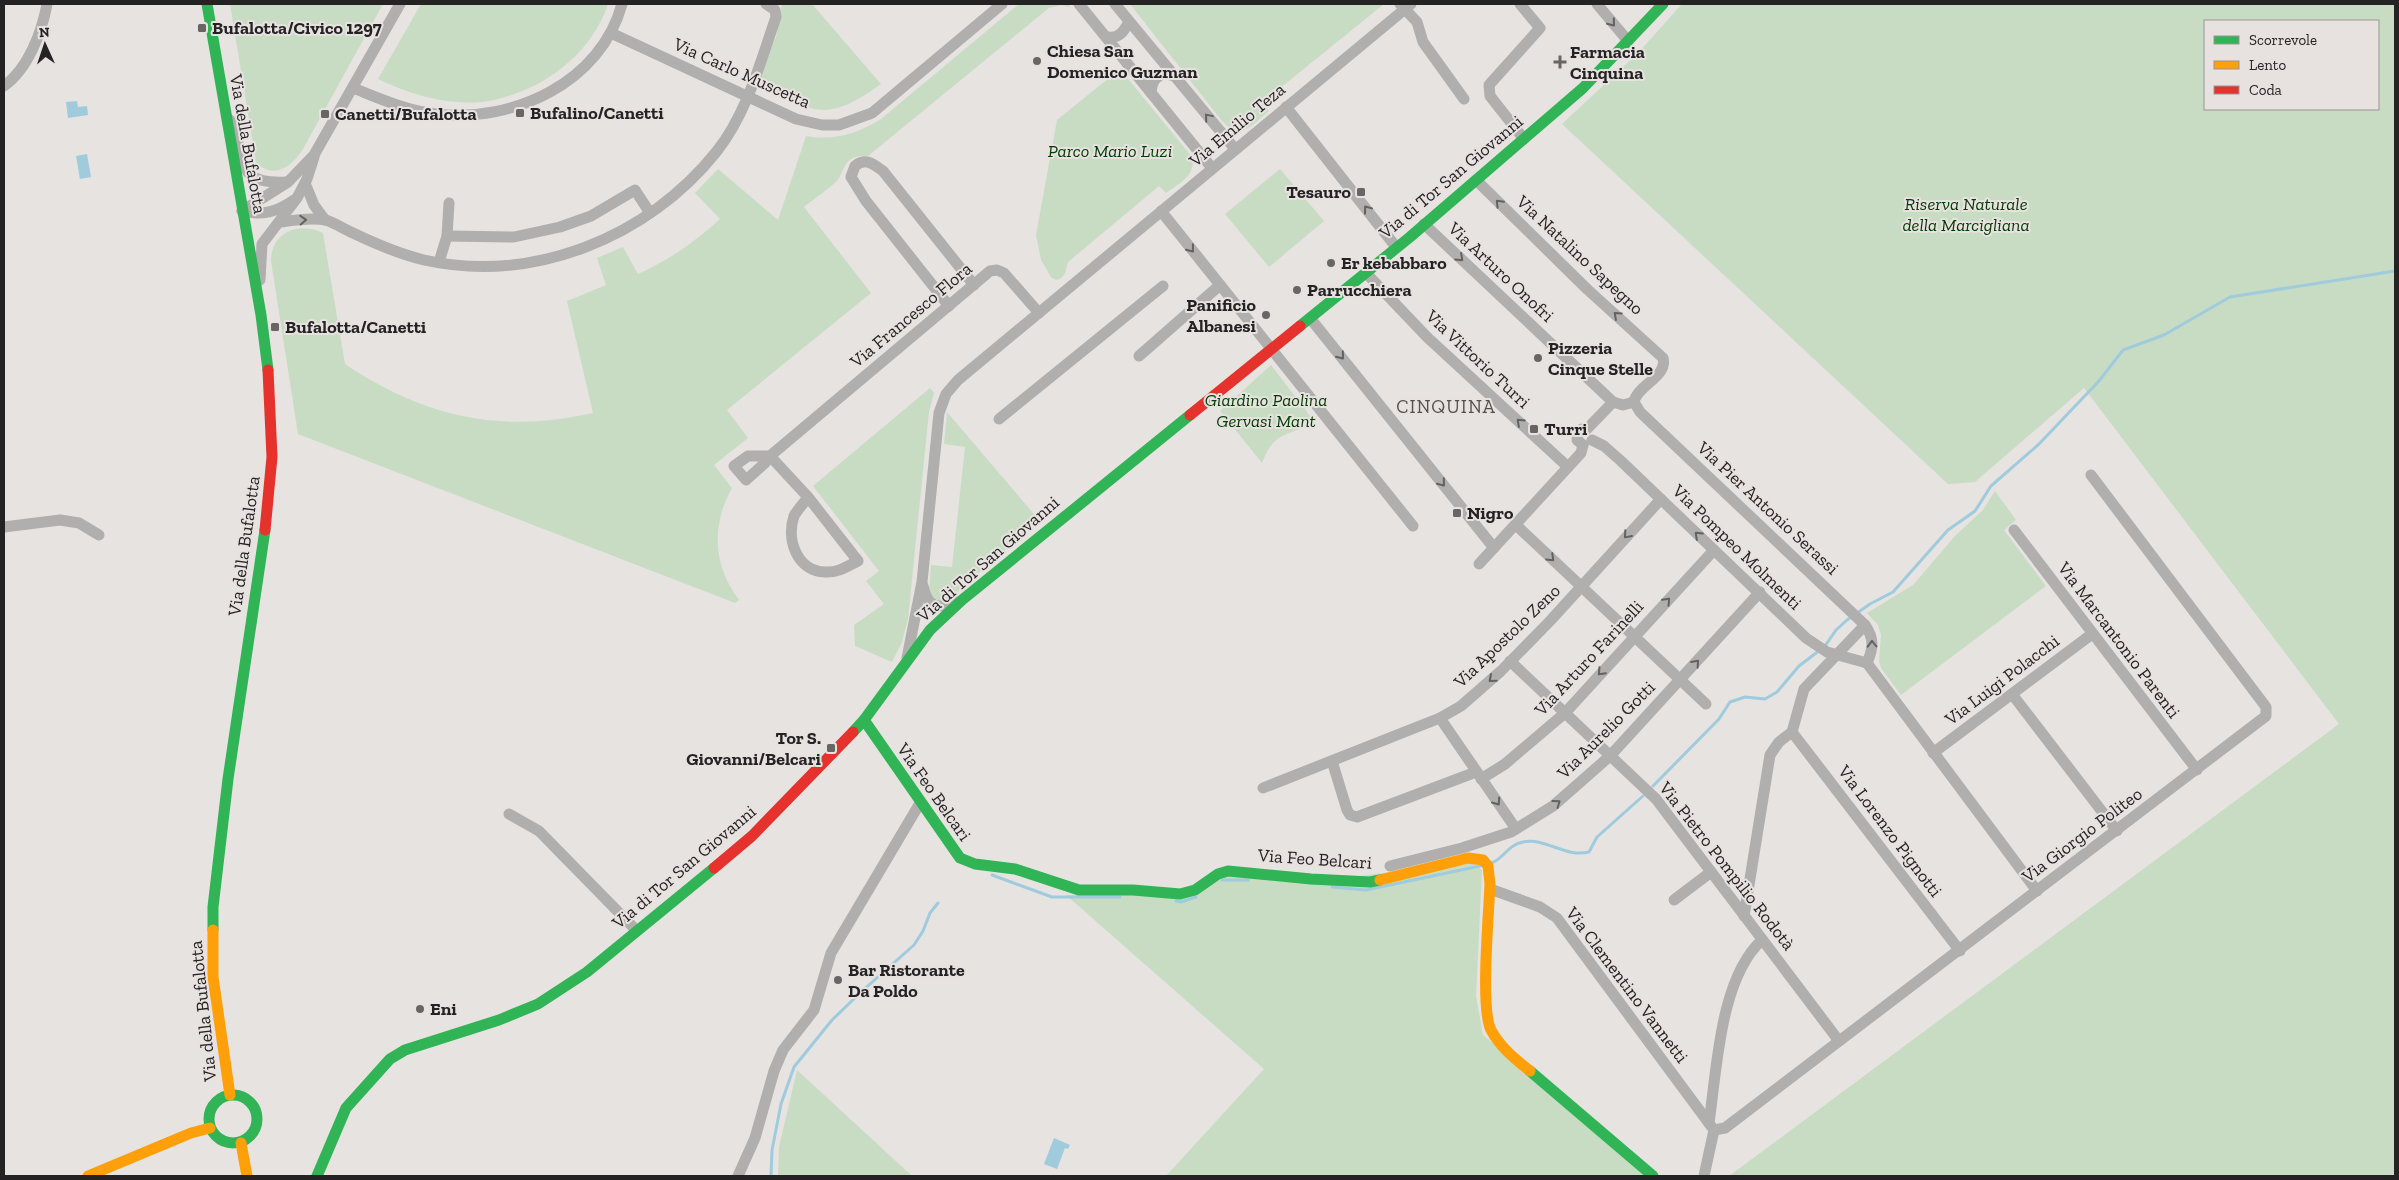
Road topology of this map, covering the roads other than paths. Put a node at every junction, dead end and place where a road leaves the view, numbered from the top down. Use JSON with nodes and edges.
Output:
{"nodes":[{"id":1,"x":47,"y":4,"type":"edge"},
{"id":2,"x":207,"y":4,"type":"edge"},
{"id":3,"x":400,"y":4,"type":"edge"},
{"id":4,"x":622,"y":4,"type":"edge"},
{"id":5,"x":766,"y":4,"type":"edge"},
{"id":6,"x":1002,"y":4,"type":"edge"},
{"id":7,"x":1079,"y":4,"type":"edge"},
{"id":8,"x":1115,"y":4,"type":"edge"},
{"id":9,"x":1520,"y":4,"type":"edge"},
{"id":10,"x":1597,"y":4,"type":"edge"},
{"id":11,"x":1663,"y":4,"type":"edge"},
{"id":12,"x":1405,"y":6,"type":"edge"},
{"id":13,"x":987,"y":9,"type":"edge"},
{"id":14,"x":1129,"y":22,"type":"junction"},
{"id":15,"x":611,"y":33,"type":"junction"},
{"id":16,"x":1108,"y":37,"type":"junction"},
{"id":17,"x":1628,"y":41,"type":"junction"},
{"id":18,"x":1174,"y":76,"type":"junction"},
{"id":19,"x":4,"y":86,"type":"edge"},
{"id":20,"x":353,"y":88,"type":"junction"},
{"id":21,"x":1151,"y":93,"type":"junction"},
{"id":22,"x":748,"y":97,"type":"junction"},
{"id":23,"x":1464,"y":99,"type":"dead end"},
{"id":24,"x":1286,"y":107,"type":"junction"},
{"id":25,"x":224,"y":112,"type":"junction"},
{"id":26,"x":1524,"y":139,"type":"junction"},
{"id":27,"x":1235,"y":149,"type":"junction"},
{"id":28,"x":314,"y":155,"type":"junction"},
{"id":29,"x":1212,"y":168,"type":"junction"},
{"id":30,"x":1476,"y":180,"type":"junction"},
{"id":31,"x":288,"y":182,"type":"junction"},
{"id":32,"x":305,"y":183,"type":"junction"},
{"id":33,"x":297,"y":198,"type":"junction"},
{"id":34,"x":449,"y":203,"type":"dead end"},
{"id":35,"x":242,"y":211,"type":"junction"},
{"id":36,"x":1161,"y":211,"type":"junction"},
{"id":37,"x":650,"y":213,"type":"junction"},
{"id":38,"x":325,"y":220,"type":"junction"},
{"id":39,"x":281,"y":222,"type":"junction"},
{"id":40,"x":1424,"y":224,"type":"junction"},
{"id":41,"x":447,"y":236,"type":"junction"},
{"id":42,"x":1396,"y":248,"type":"junction"},
{"id":43,"x":439,"y":262,"type":"junction"},
{"id":44,"x":1366,"y":273,"type":"junction"},
{"id":45,"x":974,"y":285,"type":"junction"},
{"id":46,"x":1220,"y":285,"type":"junction"},
{"id":47,"x":1163,"y":286,"type":"dead end"},
{"id":48,"x":949,"y":306,"type":"junction"},
{"id":49,"x":261,"y":311,"type":"junction"},
{"id":50,"x":1039,"y":313,"type":"junction"},
{"id":51,"x":1310,"y":318,"type":"junction"},
{"id":52,"x":1271,"y":350,"type":"junction"},
{"id":53,"x":1139,"y":356,"type":"dead end"},
{"id":54,"x":1613,"y":402,"type":"junction"},
{"id":55,"x":1634,"y":402,"type":"junction"},
{"id":56,"x":999,"y":418,"type":"dead end"},
{"id":57,"x":1588,"y":438,"type":"junction"},
{"id":58,"x":1568,"y":467,"type":"junction"},
{"id":59,"x":2091,"y":475,"type":"dead end"},
{"id":60,"x":808,"y":497,"type":"junction"},
{"id":61,"x":1661,"y":499,"type":"junction"},
{"id":62,"x":1516,"y":525,"type":"junction"},
{"id":63,"x":1413,"y":526,"type":"dead end"},
{"id":64,"x":4,"y":527,"type":"edge"},
{"id":65,"x":2014,"y":530,"type":"dead end"},
{"id":66,"x":99,"y":535,"type":"dead end"},
{"id":67,"x":1494,"y":548,"type":"junction"},
{"id":68,"x":1714,"y":550,"type":"junction"},
{"id":69,"x":1479,"y":564,"type":"dead end"},
{"id":70,"x":922,"y":582,"type":"junction"},
{"id":71,"x":1581,"y":587,"type":"junction"},
{"id":72,"x":1760,"y":592,"type":"junction"},
{"id":73,"x":962,"y":600,"type":"junction"},
{"id":74,"x":1862,"y":622,"type":"junction"},
{"id":75,"x":2092,"y":634,"type":"junction"},
{"id":76,"x":1634,"y":636,"type":"junction"},
{"id":77,"x":1836,"y":654,"type":"junction"},
{"id":78,"x":906,"y":662,"type":"junction"},
{"id":79,"x":1510,"y":662,"type":"junction"},
{"id":80,"x":1867,"y":663,"type":"junction"},
{"id":81,"x":1680,"y":680,"type":"junction"},
{"id":82,"x":2012,"y":694,"type":"junction"},
{"id":83,"x":1706,"y":704,"type":"dead end"},
{"id":84,"x":1565,"y":713,"type":"junction"},
{"id":85,"x":1440,"y":718,"type":"junction"},
{"id":86,"x":864,"y":720,"type":"junction"},
{"id":87,"x":1792,"y":732,"type":"junction"},
{"id":88,"x":1933,"y":753,"type":"junction"},
{"id":89,"x":1610,"y":756,"type":"junction"},
{"id":90,"x":1332,"y":761,"type":"junction"},
{"id":91,"x":2197,"y":770,"type":"junction"},
{"id":92,"x":1479,"y":776,"type":"junction"},
{"id":93,"x":1263,"y":788,"type":"dead end"},
{"id":94,"x":920,"y":803,"type":"junction"},
{"id":95,"x":509,"y":814,"type":"dead end"},
{"id":96,"x":1516,"y":829,"type":"junction"},
{"id":97,"x":2116,"y":831,"type":"junction"},
{"id":98,"x":1463,"y":853,"type":"junction"},
{"id":99,"x":1390,"y":866,"type":"dead end"},
{"id":100,"x":1711,"y":872,"type":"junction"},
{"id":101,"x":1490,"y":889,"type":"junction"},
{"id":102,"x":2037,"y":891,"type":"junction"},
{"id":103,"x":1674,"y":900,"type":"dead end"},
{"id":104,"x":1744,"y":916,"type":"junction"},
{"id":105,"x":636,"y":930,"type":"junction"},
{"id":106,"x":1762,"y":940,"type":"junction"},
{"id":107,"x":1960,"y":950,"type":"junction"},
{"id":108,"x":1839,"y":1041,"type":"junction"},
{"id":109,"x":230,"y":1095,"type":"junction"},
{"id":110,"x":1711,"y":1127,"type":"junction"},
{"id":111,"x":210,"y":1128,"type":"junction"},
{"id":112,"x":241,"y":1143,"type":"junction"},
{"id":113,"x":88,"y":1176,"type":"edge"},
{"id":114,"x":247,"y":1176,"type":"edge"},
{"id":115,"x":317,"y":1176,"type":"edge"},
{"id":116,"x":738,"y":1176,"type":"edge"},
{"id":117,"x":1653,"y":1176,"type":"edge"},
{"id":118,"x":1704,"y":1176,"type":"edge"}],
"edges":[{"from":1,"to":19,"type":"street"},
{"from":2,"to":25,"type":"street","name":"Via della Bufalotta"},
{"from":3,"to":20,"type":"street"},
{"from":4,"to":15,"type":"street"},
{"from":5,"to":22,"type":"street"},
{"from":6,"to":13,"type":"street","name":"Via Carlo Muscetta"},
{"from":7,"to":16,"type":"street"},
{"from":8,"to":14,"type":"street"},
{"from":9,"to":26,"type":"street"},
{"from":10,"to":17,"type":"street","one_way":true},
{"from":11,"to":17,"type":"street","name":"Via di Tor San Giovanni"},
{"from":12,"to":23,"type":"street"},
{"from":12,"to":24,"type":"street","name":"Via Emilio Teza"},
{"from":13,"to":22,"type":"street","name":"Via Carlo Muscetta"},
{"from":14,"to":16,"type":"street"},
{"from":14,"to":18,"type":"street"},
{"from":15,"to":20,"type":"street"},
{"from":15,"to":22,"type":"street","name":"Via Carlo Muscetta"},
{"from":16,"to":21,"type":"street"},
{"from":17,"to":26,"type":"street","name":"Via di Tor San Giovanni"},
{"from":18,"to":21,"type":"street"},
{"from":27,"to":18,"type":"street","one_way":true},
{"from":20,"to":28,"type":"street"},
{"from":21,"to":29,"type":"street"},
{"from":22,"to":37,"type":"street"},
{"from":24,"to":27,"type":"street","name":"Via Emilio Teza"},
{"from":42,"to":24,"type":"street","one_way":true},
{"from":25,"to":31,"type":"street"},
{"from":25,"to":35,"type":"street","name":"Via della Bufalotta"},
{"from":26,"to":30,"type":"street","name":"Via di Tor San Giovanni"},
{"from":27,"to":29,"type":"street","name":"Via Emilio Teza"},
{"from":28,"to":31,"type":"street"},
{"from":28,"to":32,"type":"street"},
{"from":29,"to":36,"type":"street","name":"Via Emilio Teza"},
{"from":30,"to":40,"type":"street","name":"Via di Tor San Giovanni"},
{"from":55,"to":30,"type":"street","name":"Via Natalino Sapegno","one_way":true},
{"from":31,"to":35,"type":"street"},
{"from":32,"to":33,"type":"street"},
{"from":32,"to":38,"type":"street"},
{"from":33,"to":35,"type":"street"},
{"from":33,"to":39,"type":"street"},
{"from":34,"to":41,"type":"street"},
{"from":35,"to":49,"type":"street","name":"Via della Bufalotta"},
{"from":36,"to":46,"type":"street","one_way":true},
{"from":36,"to":50,"type":"street","name":"Via Emilio Teza"},
{"from":37,"to":41,"type":"street"},
{"from":37,"to":43,"type":"street"},
{"from":39,"to":38,"type":"street","one_way":true},
{"from":38,"to":43,"type":"street"},
{"from":39,"to":49,"type":"street"},
{"from":40,"to":42,"type":"street","name":"Via di Tor San Giovanni"},
{"from":40,"to":54,"type":"street","name":"Via Arturo Onofri","one_way":true},
{"from":41,"to":43,"type":"street"},
{"from":42,"to":44,"type":"street","name":"Via di Tor San Giovanni"},
{"from":44,"to":51,"type":"street","name":"Via di Tor San Giovanni"},
{"from":58,"to":44,"type":"street","name":"Via Vittorio Turri","one_way":true},
{"from":45,"to":48,"type":"street","name":"Via Francesco Flora"},
{"from":45,"to":48,"type":"street"},
{"from":45,"to":50,"type":"street","name":"Via Francesco Flora"},
{"from":46,"to":52,"type":"street"},
{"from":46,"to":53,"type":"street"},
{"from":47,"to":56,"type":"street"},
{"from":48,"to":60,"type":"street","name":"Via Francesco Flora"},
{"from":49,"to":109,"type":"street","name":"Via della Bufalotta"},
{"from":50,"to":70,"type":"street"},
{"from":51,"to":52,"type":"street","name":"Via di Tor San Giovanni"},
{"from":51,"to":67,"type":"street","one_way":true},
{"from":52,"to":63,"type":"street"},
{"from":52,"to":73,"type":"street","name":"Via di Tor San Giovanni"},
{"from":54,"to":55,"type":"street"},
{"from":54,"to":57,"type":"street"},
{"from":55,"to":74,"type":"street","name":"Via Pier Antonio Serassi"},
{"from":57,"to":58,"type":"street"},
{"from":57,"to":61,"type":"street","name":"Via Pompeo Molmenti"},
{"from":58,"to":62,"type":"street"},
{"from":59,"to":91,"type":"street","name":"Via Giorgio Politeo"},
{"from":60,"to":60,"type":"street"},
{"from":68,"to":61,"type":"street","name":"Via Pompeo Molmenti","one_way":true},
{"from":61,"to":71,"type":"street","name":"Via Apostolo Zeno","one_way":true},
{"from":62,"to":67,"type":"street"},
{"from":62,"to":71,"type":"street","one_way":true},
{"from":64,"to":66,"type":"street"},
{"from":65,"to":75,"type":"street","name":"Via Marcantonio Parenti"},
{"from":67,"to":69,"type":"street"},
{"from":68,"to":72,"type":"street","name":"Via Pompeo Molmenti"},
{"from":76,"to":68,"type":"street","name":"Via Arturo Farinelli","one_way":true},
{"from":70,"to":73,"type":"street"},
{"from":70,"to":78,"type":"street"},
{"from":71,"to":76,"type":"street"},
{"from":71,"to":79,"type":"street","name":"Via Apostolo Zeno"},
{"from":72,"to":77,"type":"street","name":"Via Pompeo Molmenti"},
{"from":81,"to":72,"type":"street","name":"Via Aurelio Gotti","one_way":true},
{"from":73,"to":78,"type":"street","name":"Via di Tor San Giovanni"},
{"from":74,"to":77,"type":"street"},
{"from":80,"to":74,"type":"street","name":"Via Pier Antonio Serassi","one_way":true},
{"from":75,"to":82,"type":"street","name":"Via Luigi Polacchi"},
{"from":75,"to":91,"type":"street","name":"Via Marcantonio Parenti"},
{"from":76,"to":81,"type":"street"},
{"from":76,"to":84,"type":"street","name":"Via Arturo Farinelli","one_way":true},
{"from":77,"to":80,"type":"street","name":"Via Pompeo Molmenti"},
{"from":77,"to":87,"type":"street"},
{"from":78,"to":86,"type":"street","name":"Via di Tor San Giovanni"},
{"from":79,"to":84,"type":"street","name":"Via Pietro Pompilio Rodotà"},
{"from":79,"to":85,"type":"street","name":"Via Apostolo Zeno","one_way":true},
{"from":80,"to":88,"type":"street"},
{"from":81,"to":83,"type":"street"},
{"from":81,"to":89,"type":"street","name":"Via Aurelio Gotti"},
{"from":82,"to":88,"type":"street","name":"Via Luigi Polacchi"},
{"from":82,"to":97,"type":"street"},
{"from":84,"to":89,"type":"street","name":"Via Pietro Pompilio Rodotà"},
{"from":84,"to":92,"type":"street","name":"Via Arturo Farinelli"},
{"from":85,"to":90,"type":"street","name":"Via Apostolo Zeno"},
{"from":85,"to":92,"type":"street"},
{"from":86,"to":94,"type":"street","name":"Via Feo Belcari"},
{"from":86,"to":105,"type":"street","name":"Via di Tor San Giovanni"},
{"from":87,"to":104,"type":"street"},
{"from":87,"to":107,"type":"street","name":"Via Lorenzo Pignotti"},
{"from":88,"to":102,"type":"street"},
{"from":96,"to":89,"type":"street","name":"Via Aurelio Gotti","one_way":true},
{"from":89,"to":100,"type":"street","name":"Via Pietro Pompilio Rodotà"},
{"from":90,"to":92,"type":"street","name":"Via Arturo Farinelli"},
{"from":90,"to":93,"type":"street","name":"Via Apostolo Zeno"},
{"from":91,"to":97,"type":"street","name":"Via Giorgio Politeo"},
{"from":92,"to":96,"type":"street","one_way":true},
{"from":94,"to":98,"type":"street","name":"Via Feo Belcari"},
{"from":94,"to":116,"type":"street"},
{"from":95,"to":105,"type":"street"},
{"from":96,"to":98,"type":"street","name":"Via Aurelio Gotti"},
{"from":97,"to":102,"type":"street","name":"Via Giorgio Politeo"},
{"from":98,"to":99,"type":"street","name":"Via Aurelio Gotti"},
{"from":98,"to":101,"type":"street"},
{"from":100,"to":103,"type":"street"},
{"from":100,"to":104,"type":"street","name":"Via Pietro Pompilio Rodotà"},
{"from":101,"to":110,"type":"street","name":"Via Clementino Vannetti"},
{"from":101,"to":117,"type":"street"},
{"from":102,"to":107,"type":"street","name":"Via Giorgio Politeo"},
{"from":104,"to":106,"type":"street","name":"Via Pietro Pompilio Rodotà"},
{"from":105,"to":115,"type":"street","name":"Via di Tor San Giovanni"},
{"from":106,"to":108,"type":"street","name":"Via Pietro Pompilio Rodotà"},
{"from":106,"to":110,"type":"street"},
{"from":107,"to":108,"type":"street","name":"Via Giorgio Politeo"},
{"from":108,"to":110,"type":"street","name":"Via Giorgio Politeo"},
{"from":109,"to":111,"type":"street","name":"Via della Bufalotta"},
{"from":109,"to":112,"type":"street","name":"Via della Bufalotta"},
{"from":110,"to":118,"type":"street"},
{"from":111,"to":112,"type":"street"},
{"from":111,"to":113,"type":"street"},
{"from":112,"to":114,"type":"street"}]}
